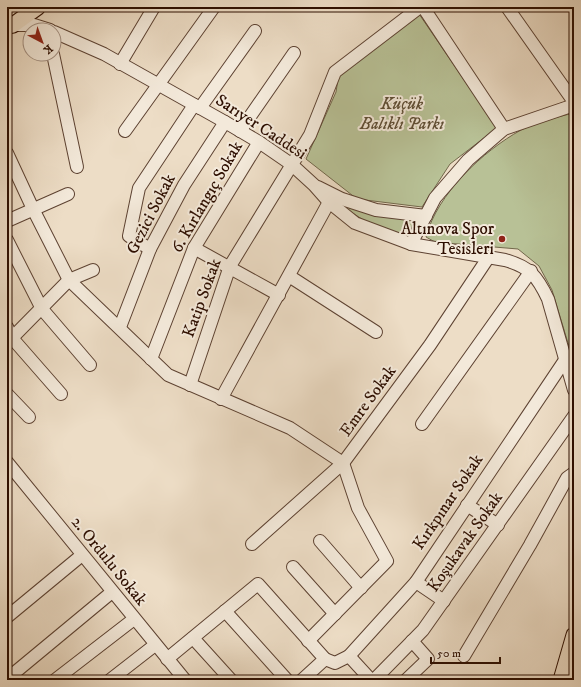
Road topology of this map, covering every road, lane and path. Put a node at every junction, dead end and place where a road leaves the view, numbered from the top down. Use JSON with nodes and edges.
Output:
{"nodes":[{"id":1,"x":38,"y":7,"type":"edge"},
{"id":2,"x":154,"y":7,"type":"edge"},
{"id":3,"x":214,"y":7,"type":"edge"},
{"id":4,"x":422,"y":7,"type":"edge"},
{"id":5,"x":507,"y":7,"type":"edge"},
{"id":6,"x":10,"y":25,"type":"edge"},
{"id":7,"x":22,"y":25,"type":"edge"},
{"id":8,"x":255,"y":31,"type":"dead end"},
{"id":9,"x":62,"y":35,"type":"edge"},
{"id":10,"x":294,"y":54,"type":"dead end"},
{"id":11,"x":55,"y":62,"type":"edge"},
{"id":12,"x":120,"y":64,"type":"junction"},
{"id":13,"x":158,"y":85,"type":"junction"},
{"id":14,"x":574,"y":102,"type":"edge"},
{"id":15,"x":574,"y":105,"type":"edge"},
{"id":16,"x":197,"y":107,"type":"junction"},
{"id":17,"x":225,"y":122,"type":"junction"},
{"id":18,"x":504,"y":128,"type":"junction"},
{"id":19,"x":125,"y":131,"type":"dead end"},
{"id":20,"x":240,"y":131,"type":"junction"},
{"id":21,"x":259,"y":142,"type":"junction"},
{"id":22,"x":7,"y":153,"type":"edge"},
{"id":23,"x":292,"y":164,"type":"junction"},
{"id":24,"x":76,"y":167,"type":"dead end"},
{"id":25,"x":314,"y":184,"type":"junction"},
{"id":26,"x":68,"y":194,"type":"dead end"},
{"id":27,"x":329,"y":202,"type":"junction"},
{"id":28,"x":33,"y":210,"type":"junction"},
{"id":29,"x":426,"y":216,"type":"junction"},
{"id":30,"x":7,"y":221,"type":"edge"},
{"id":31,"x":7,"y":240,"type":"edge"},
{"id":32,"x":411,"y":244,"type":"junction"},
{"id":33,"x":194,"y":248,"type":"junction"},
{"id":34,"x":150,"y":249,"type":"junction"},
{"id":35,"x":488,"y":258,"type":"junction"},
{"id":36,"x":230,"y":266,"type":"junction"},
{"id":37,"x":93,"y":270,"type":"dead end"},
{"id":38,"x":531,"y":271,"type":"junction"},
{"id":39,"x":289,"y":276,"type":"junction"},
{"id":40,"x":69,"y":280,"type":"junction"},
{"id":41,"x":279,"y":295,"type":"junction"},
{"id":42,"x":42,"y":309,"type":"junction"},
{"id":43,"x":120,"y":328,"type":"junction"},
{"id":44,"x":376,"y":332,"type":"dead end"},
{"id":45,"x":9,"y":336,"type":"edge"},
{"id":46,"x":151,"y":359,"type":"junction"},
{"id":47,"x":566,"y":360,"type":"junction"},
{"id":48,"x":90,"y":365,"type":"dead end"},
{"id":49,"x":190,"y":385,"type":"junction"},
{"id":50,"x":574,"y":390,"type":"edge"},
{"id":51,"x":7,"y":394,"type":"edge"},
{"id":52,"x":62,"y":394,"type":"dead end"},
{"id":53,"x":221,"y":399,"type":"junction"},
{"id":54,"x":574,"y":416,"type":"edge"},
{"id":55,"x":29,"y":417,"type":"dead end"},
{"id":56,"x":422,"y":424,"type":"dead end"},
{"id":57,"x":7,"y":462,"type":"edge"},
{"id":58,"x":343,"y":463,"type":"junction"},
{"id":59,"x":574,"y":473,"type":"edge"},
{"id":60,"x":467,"y":505,"type":"junction"},
{"id":61,"x":498,"y":525,"type":"junction"},
{"id":62,"x":320,"y":541,"type":"dead end"},
{"id":63,"x":252,"y":544,"type":"dead end"},
{"id":64,"x":82,"y":556,"type":"junction"},
{"id":65,"x":293,"y":567,"type":"dead end"},
{"id":66,"x":416,"y":582,"type":"junction"},
{"id":67,"x":361,"y":588,"type":"junction"},
{"id":68,"x":112,"y":592,"type":"junction"},
{"id":69,"x":444,"y":601,"type":"junction"},
{"id":70,"x":225,"y":611,"type":"junction"},
{"id":71,"x":335,"y":614,"type":"junction"},
{"id":72,"x":7,"y":617,"type":"edge"},
{"id":73,"x":134,"y":619,"type":"junction"},
{"id":74,"x":574,"y":635,"type":"edge"},
{"id":75,"x":193,"y":638,"type":"junction"},
{"id":76,"x":308,"y":641,"type":"junction"},
{"id":77,"x":412,"y":641,"type":"junction"},
{"id":78,"x":155,"y":645,"type":"junction"},
{"id":79,"x":349,"y":656,"type":"junction"},
{"id":80,"x":464,"y":656,"type":"dead end"},
{"id":81,"x":167,"y":659,"type":"junction"},
{"id":82,"x":325,"y":659,"type":"junction"},
{"id":83,"x":7,"y":679,"type":"edge"},
{"id":84,"x":54,"y":680,"type":"edge"},
{"id":85,"x":110,"y":680,"type":"edge"},
{"id":86,"x":185,"y":680,"type":"edge"},
{"id":87,"x":231,"y":680,"type":"edge"},
{"id":88,"x":287,"y":680,"type":"edge"},
{"id":89,"x":302,"y":680,"type":"edge"},
{"id":90,"x":372,"y":680,"type":"edge"},
{"id":91,"x":406,"y":680,"type":"edge"},
{"id":92,"x":561,"y":680,"type":"edge"}],
"edges":[{"from":1,"to":6,"type":"main road"},
{"from":2,"to":12,"type":"street"},
{"from":3,"to":13,"type":"street"},
{"from":4,"to":18,"type":"street"},
{"from":4,"to":23,"type":"street","name":"Katip Sokak"},
{"from":5,"to":14,"type":"street"},
{"from":6,"to":7,"type":"street","name":"Sarıyer Caddesi"},
{"from":8,"to":16,"type":"street"},
{"from":9,"to":12,"type":"street","name":"Sarıyer Caddesi"},
{"from":10,"to":20,"type":"street"},
{"from":11,"to":24,"type":"street"},
{"from":12,"to":13,"type":"street","name":"Sarıyer Caddesi"},
{"from":13,"to":16,"type":"street","name":"Sarıyer Caddesi"},
{"from":13,"to":19,"type":"street"},
{"from":15,"to":18,"type":"street"},
{"from":16,"to":17,"type":"street","name":"Sarıyer Caddesi"},
{"from":16,"to":34,"type":"street"},
{"from":17,"to":20,"type":"street","name":"Sarıyer Caddesi"},
{"from":17,"to":34,"type":"street","name":"Gezici Sokak"},
{"from":18,"to":29,"type":"street"},
{"from":20,"to":21,"type":"street","name":"Sarıyer Caddesi"},
{"from":21,"to":23,"type":"street","name":"Sarıyer Caddesi"},
{"from":21,"to":33,"type":"street","name":"6. Kırlangıç Sokak"},
{"from":22,"to":28,"type":"street"},
{"from":23,"to":25,"type":"street","name":"Sarıyer Caddesi"},
{"from":23,"to":36,"type":"street","name":"Katip Sokak"},
{"from":25,"to":27,"type":"street","name":"Sarıyer Caddesi"},
{"from":25,"to":29,"type":"street"},
{"from":26,"to":28,"type":"street"},
{"from":27,"to":32,"type":"street","name":"Sarıyer Caddesi"},
{"from":27,"to":39,"type":"street"},
{"from":28,"to":30,"type":"street"},
{"from":28,"to":40,"type":"street"},
{"from":29,"to":32,"type":"street"},
{"from":31,"to":42,"type":"street"},
{"from":32,"to":35,"type":"street","name":"Sarıyer Caddesi"},
{"from":33,"to":36,"type":"street"},
{"from":33,"to":46,"type":"street","name":"6. Kırlangıç Sokak"},
{"from":34,"to":43,"type":"street","name":"Gezici Sokak"},
{"from":35,"to":38,"type":"street","name":"Sarıyer Caddesi"},
{"from":35,"to":58,"type":"street","name":"Emre Sokak"},
{"from":36,"to":41,"type":"street"},
{"from":36,"to":49,"type":"street","name":"Katip Sokak"},
{"from":37,"to":40,"type":"street"},
{"from":38,"to":47,"type":"street"},
{"from":38,"to":56,"type":"street"},
{"from":39,"to":41,"type":"street"},
{"from":39,"to":44,"type":"street"},
{"from":40,"to":42,"type":"street"},
{"from":40,"to":43,"type":"street"},
{"from":41,"to":53,"type":"street"},
{"from":42,"to":45,"type":"street"},
{"from":42,"to":48,"type":"street"},
{"from":43,"to":46,"type":"street"},
{"from":45,"to":52,"type":"street"},
{"from":46,"to":49,"type":"street"},
{"from":47,"to":50,"type":"street"},
{"from":47,"to":60,"type":"street","name":"Kırkpınar Sokak"},
{"from":49,"to":53,"type":"street"},
{"from":51,"to":55,"type":"street"},
{"from":53,"to":58,"type":"street"},
{"from":54,"to":61,"type":"street","name":"Koşukavak Sokak"},
{"from":57,"to":64,"type":"street","name":"2. Ordulu Sokak"},
{"from":58,"to":63,"type":"street","name":"Emre Sokak"},
{"from":58,"to":67,"type":"street"},
{"from":59,"to":80,"type":"street"},
{"from":60,"to":61,"type":"street"},
{"from":60,"to":66,"type":"street","name":"Kırkpınar Sokak"},
{"from":61,"to":69,"type":"street","name":"Koşukavak Sokak"},
{"from":62,"to":67,"type":"street"},
{"from":64,"to":68,"type":"street","name":"2. Ordulu Sokak"},
{"from":64,"to":72,"type":"street"},
{"from":65,"to":71,"type":"street"},
{"from":66,"to":69,"type":"street"},
{"from":66,"to":79,"type":"street","name":"Kırkpınar Sokak"},
{"from":67,"to":71,"type":"street"},
{"from":68,"to":73,"type":"street","name":"2. Ordulu Sokak"},
{"from":68,"to":83,"type":"street"},
{"from":69,"to":77,"type":"street","name":"Koşukavak Sokak"},
{"from":70,"to":75,"type":"street"},
{"from":70,"to":76,"type":"street"},
{"from":70,"to":88,"type":"street"},
{"from":71,"to":76,"type":"street"},
{"from":73,"to":78,"type":"street","name":"2. Ordulu Sokak"},
{"from":73,"to":84,"type":"street"},
{"from":74,"to":92,"type":"main road"},
{"from":75,"to":81,"type":"street"},
{"from":75,"to":87,"type":"street"},
{"from":76,"to":82,"type":"street"},
{"from":77,"to":90,"type":"street","name":"Koşukavak Sokak"},
{"from":77,"to":91,"type":"street"},
{"from":78,"to":81,"type":"street","name":"2. Ordulu Sokak"},
{"from":78,"to":85,"type":"street"},
{"from":79,"to":82,"type":"street"},
{"from":79,"to":90,"type":"street"},
{"from":81,"to":86,"type":"street","name":"2. Ordulu Sokak"},
{"from":82,"to":89,"type":"street"}]}
